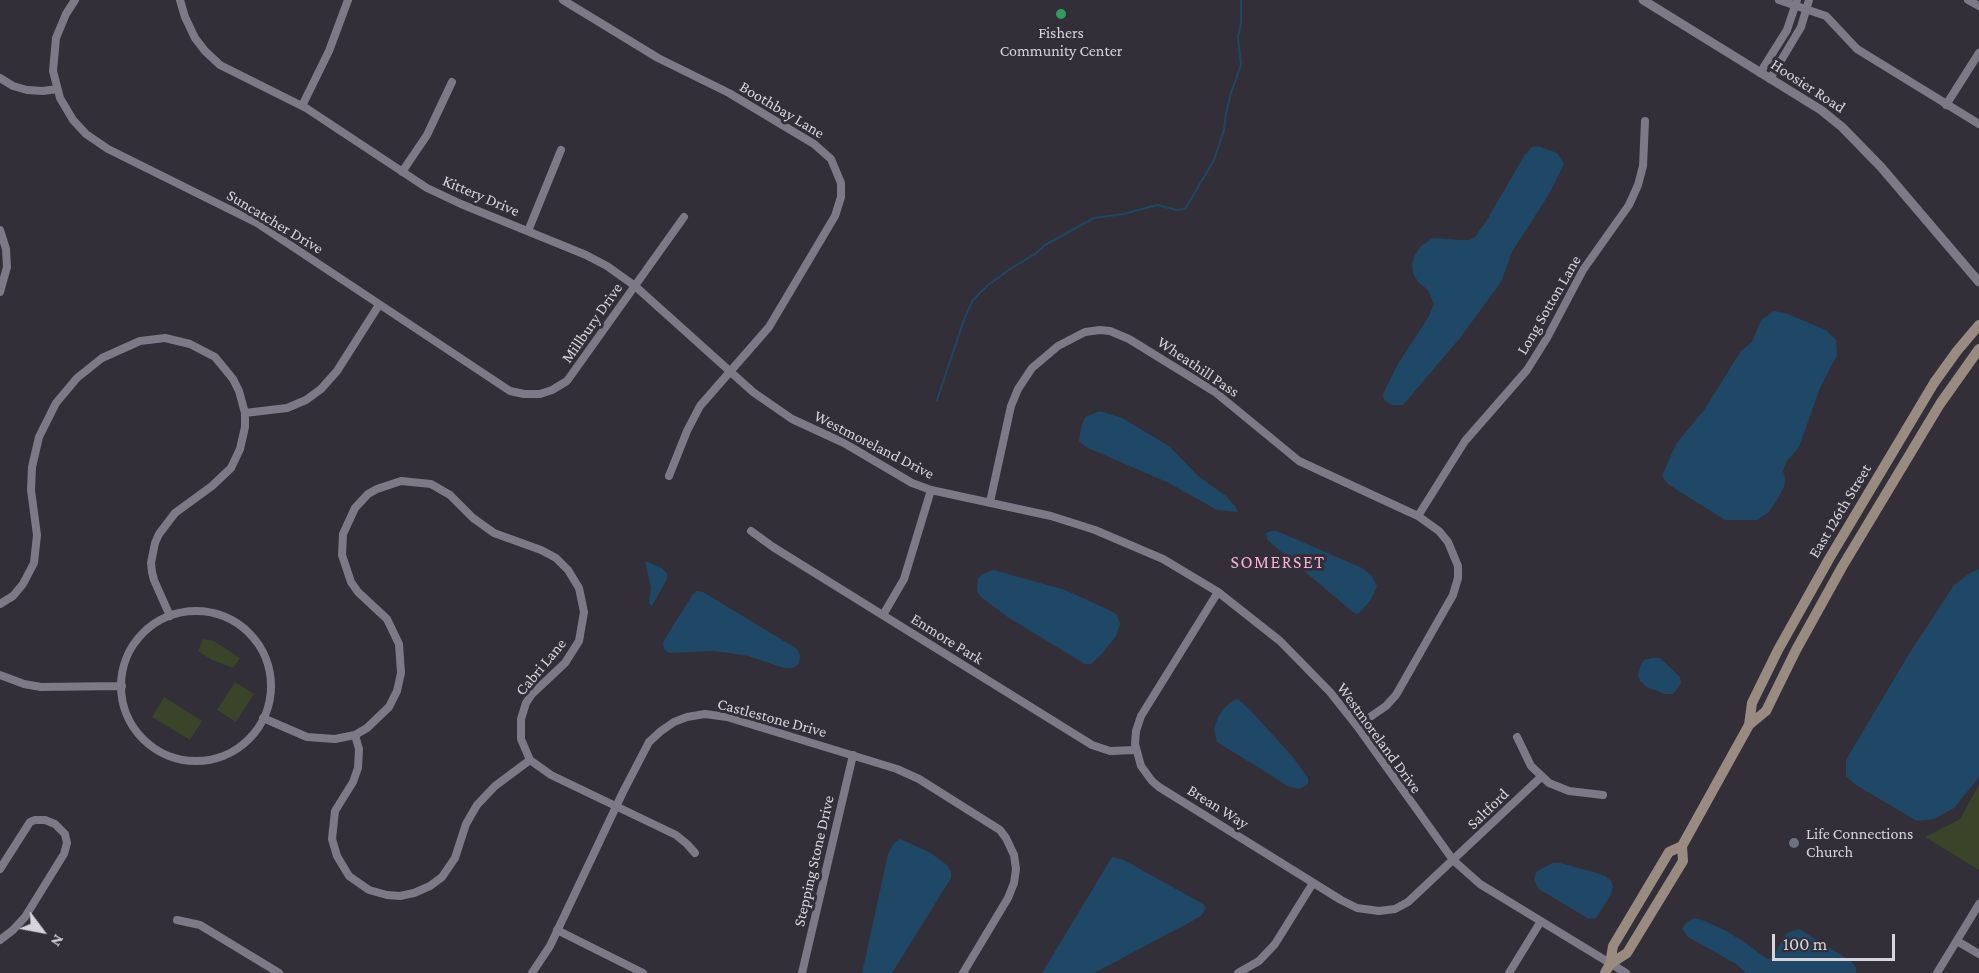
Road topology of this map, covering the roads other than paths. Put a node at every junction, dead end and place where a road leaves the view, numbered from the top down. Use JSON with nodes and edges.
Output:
{"nodes":[{"id":1,"x":75,"y":0,"type":"edge"},
{"id":2,"x":180,"y":0,"type":"edge"},
{"id":3,"x":348,"y":0,"type":"edge"},
{"id":4,"x":563,"y":0,"type":"edge"},
{"id":5,"x":1643,"y":0,"type":"edge"},
{"id":6,"x":1779,"y":0,"type":"edge"},
{"id":7,"x":1968,"y":0,"type":"edge"},
{"id":8,"x":1796,"y":3,"type":"edge"},
{"id":9,"x":1808,"y":4,"type":"edge"},
{"id":10,"x":1979,"y":6,"type":"edge"},
{"id":11,"x":1979,"y":53,"type":"edge"},
{"id":12,"x":1760,"y":73,"type":"junction"},
{"id":13,"x":0,"y":78,"type":"edge"},
{"id":14,"x":1770,"y":79,"type":"junction"},
{"id":15,"x":452,"y":82,"type":"dead end"},
{"id":16,"x":57,"y":89,"type":"junction"},
{"id":17,"x":1946,"y":105,"type":"junction"},
{"id":18,"x":302,"y":106,"type":"junction"},
{"id":19,"x":1645,"y":121,"type":"dead end"},
{"id":20,"x":1979,"y":124,"type":"edge"},
{"id":21,"x":561,"y":150,"type":"dead end"},
{"id":22,"x":402,"y":172,"type":"junction"},
{"id":23,"x":684,"y":217,"type":"dead end"},
{"id":24,"x":0,"y":230,"type":"edge"},
{"id":25,"x":528,"y":231,"type":"junction"},
{"id":26,"x":1979,"y":282,"type":"edge"},
{"id":27,"x":635,"y":286,"type":"junction"},
{"id":28,"x":0,"y":292,"type":"edge"},
{"id":29,"x":379,"y":305,"type":"junction"},
{"id":30,"x":1979,"y":325,"type":"edge"},
{"id":31,"x":1979,"y":349,"type":"edge"},
{"id":32,"x":730,"y":371,"type":"junction"},
{"id":33,"x":540,"y":393,"type":"joint"},
{"id":34,"x":245,"y":413,"type":"junction"},
{"id":35,"x":782,"y":413,"type":"joint"},
{"id":36,"x":669,"y":477,"type":"dead end"},
{"id":37,"x":931,"y":490,"type":"junction"},
{"id":38,"x":990,"y":502,"type":"junction"},
{"id":39,"x":1418,"y":516,"type":"junction"},
{"id":40,"x":751,"y":531,"type":"dead end"},
{"id":41,"x":1218,"y":592,"type":"junction"},
{"id":42,"x":0,"y":604,"type":"edge"},
{"id":43,"x":883,"y":615,"type":"junction"},
{"id":44,"x":170,"y":616,"type":"junction"},
{"id":45,"x":0,"y":675,"type":"edge"},
{"id":46,"x":122,"y":686,"type":"junction"},
{"id":47,"x":263,"y":718,"type":"junction"},
{"id":48,"x":1749,"y":725,"type":"junction"},
{"id":49,"x":1357,"y":726,"type":"junction"},
{"id":50,"x":355,"y":735,"type":"junction"},
{"id":51,"x":1517,"y":737,"type":"dead end"},
{"id":52,"x":1136,"y":750,"type":"junction"},
{"id":53,"x":853,"y":755,"type":"junction"},
{"id":54,"x":530,"y":760,"type":"junction"},
{"id":55,"x":1541,"y":777,"type":"junction"},
{"id":56,"x":1604,"y":795,"type":"dead end"},
{"id":57,"x":616,"y":806,"type":"junction"},
{"id":58,"x":1682,"y":846,"type":"junction"},
{"id":59,"x":694,"y":853,"type":"dead end"},
{"id":60,"x":1453,"y":860,"type":"junction"},
{"id":61,"x":0,"y":868,"type":"edge"},
{"id":62,"x":1313,"y":883,"type":"junction"},
{"id":63,"x":1979,"y":904,"type":"edge"},
{"id":64,"x":177,"y":920,"type":"dead end"},
{"id":65,"x":1540,"y":921,"type":"junction"},
{"id":66,"x":557,"y":930,"type":"junction"},
{"id":67,"x":0,"y":940,"type":"edge"},
{"id":68,"x":1957,"y":940,"type":"junction"},
{"id":69,"x":1979,"y":954,"type":"edge"},
{"id":70,"x":1607,"y":968,"type":"edge"},
{"id":71,"x":1248,"y":971,"type":"edge"},
{"id":72,"x":279,"y":973,"type":"edge"},
{"id":73,"x":532,"y":973,"type":"edge"},
{"id":74,"x":643,"y":973,"type":"edge"},
{"id":75,"x":802,"y":973,"type":"edge"},
{"id":76,"x":963,"y":973,"type":"edge"},
{"id":77,"x":1238,"y":973,"type":"edge"},
{"id":78,"x":1509,"y":973,"type":"edge"},
{"id":79,"x":1626,"y":973,"type":"edge"},
{"id":80,"x":1937,"y":973,"type":"edge"}],
"edges":[{"from":1,"to":16,"type":"street","name":"Suncatcher Drive"},
{"from":2,"to":18,"type":"street","name":"Kittery Drive"},
{"from":3,"to":18,"type":"street"},
{"from":4,"to":32,"type":"street","name":"Boothbay Lane"},
{"from":5,"to":12,"type":"street","name":"Hoosier Road"},
{"from":6,"to":8,"type":"street"},
{"from":7,"to":10,"type":"street"},
{"from":8,"to":9,"type":"street"},
{"from":8,"to":12,"type":"street"},
{"from":9,"to":14,"type":"street"},
{"from":9,"to":17,"type":"street"},
{"from":11,"to":17,"type":"street"},
{"from":12,"to":14,"type":"street","name":"Hoosier Road"},
{"from":13,"to":16,"type":"street"},
{"from":14,"to":26,"type":"street","name":"Hoosier Road"},
{"from":15,"to":22,"type":"street"},
{"from":16,"to":29,"type":"street","name":"Suncatcher Drive"},
{"from":17,"to":20,"type":"street"},
{"from":18,"to":22,"type":"street","name":"Kittery Drive"},
{"from":19,"to":39,"type":"street","name":"Long Sotton Lane"},
{"from":21,"to":25,"type":"street"},
{"from":22,"to":25,"type":"street","name":"Kittery Drive"},
{"from":23,"to":27,"type":"street","name":"Millbury Drive"},
{"from":24,"to":28,"type":"street"},
{"from":25,"to":27,"type":"street","name":"Kittery Drive"},
{"from":27,"to":32,"type":"street","name":"Kittery Drive"},
{"from":27,"to":33,"type":"street","name":"Millbury Drive"},
{"from":29,"to":33,"type":"street","name":"Suncatcher Drive"},
{"from":29,"to":34,"type":"street"},
{"from":30,"to":48,"type":"main road","name":"East 126th Street"},
{"from":31,"to":48,"type":"main road","name":"East 126th Street"},
{"from":32,"to":35,"type":"street","name":"Kittery Drive"},
{"from":32,"to":36,"type":"street","name":"Boothbay Lane"},
{"from":34,"to":42,"type":"street"},
{"from":34,"to":44,"type":"street"},
{"from":35,"to":37,"type":"street","name":"Westmoreland Drive"},
{"from":37,"to":38,"type":"street","name":"Westmoreland Drive"},
{"from":37,"to":43,"type":"street"},
{"from":38,"to":39,"type":"street","name":"Wheathill Pass"},
{"from":38,"to":41,"type":"street","name":"Westmoreland Drive"},
{"from":39,"to":49,"type":"street","name":"Wheathill Pass"},
{"from":40,"to":43,"type":"street","name":"Enmore Park"},
{"from":41,"to":49,"type":"street","name":"Westmoreland Drive"},
{"from":41,"to":52,"type":"street"},
{"from":43,"to":52,"type":"street","name":"Enmore Park"},
{"from":44,"to":46,"type":"street"},
{"from":44,"to":47,"type":"street"},
{"from":45,"to":46,"type":"street"},
{"from":46,"to":47,"type":"street"},
{"from":47,"to":50,"type":"street","name":"Cabri Lane"},
{"from":48,"to":58,"type":"main road","name":"East 126th Street"},
{"from":49,"to":60,"type":"street","name":"Westmoreland Drive"},
{"from":50,"to":54,"type":"street"},
{"from":50,"to":54,"type":"street","name":"Cabri Lane"},
{"from":51,"to":55,"type":"street"},
{"from":52,"to":62,"type":"street","name":"Brean Way"},
{"from":53,"to":57,"type":"street","name":"Castlestone Drive"},
{"from":53,"to":75,"type":"street","name":"Stepping Stone Drive"},
{"from":53,"to":76,"type":"street","name":"Castlestone Drive"},
{"from":54,"to":57,"type":"street"},
{"from":55,"to":56,"type":"street"},
{"from":55,"to":60,"type":"street","name":"Saltford"},
{"from":57,"to":59,"type":"street"},
{"from":57,"to":66,"type":"street","name":"Castlestone Drive"},
{"from":58,"to":70,"type":"main road","name":"East 126th Street"},
{"from":58,"to":70,"type":"main road","name":"East 126th Street"},
{"from":60,"to":62,"type":"street","name":"Brean Way"},
{"from":60,"to":65,"type":"street","name":"Westmoreland Drive"},
{"from":61,"to":67,"type":"street"},
{"from":62,"to":71,"type":"street"},
{"from":63,"to":68,"type":"street"},
{"from":64,"to":72,"type":"street"},
{"from":65,"to":70,"type":"street","name":"Westmoreland Drive"},
{"from":65,"to":78,"type":"street"},
{"from":66,"to":73,"type":"street","name":"Castlestone Drive"},
{"from":66,"to":74,"type":"street"},
{"from":68,"to":69,"type":"street"},
{"from":68,"to":80,"type":"street"},
{"from":70,"to":79,"type":"street","name":"Westmoreland Drive"},
{"from":71,"to":77,"type":"street"}]}
